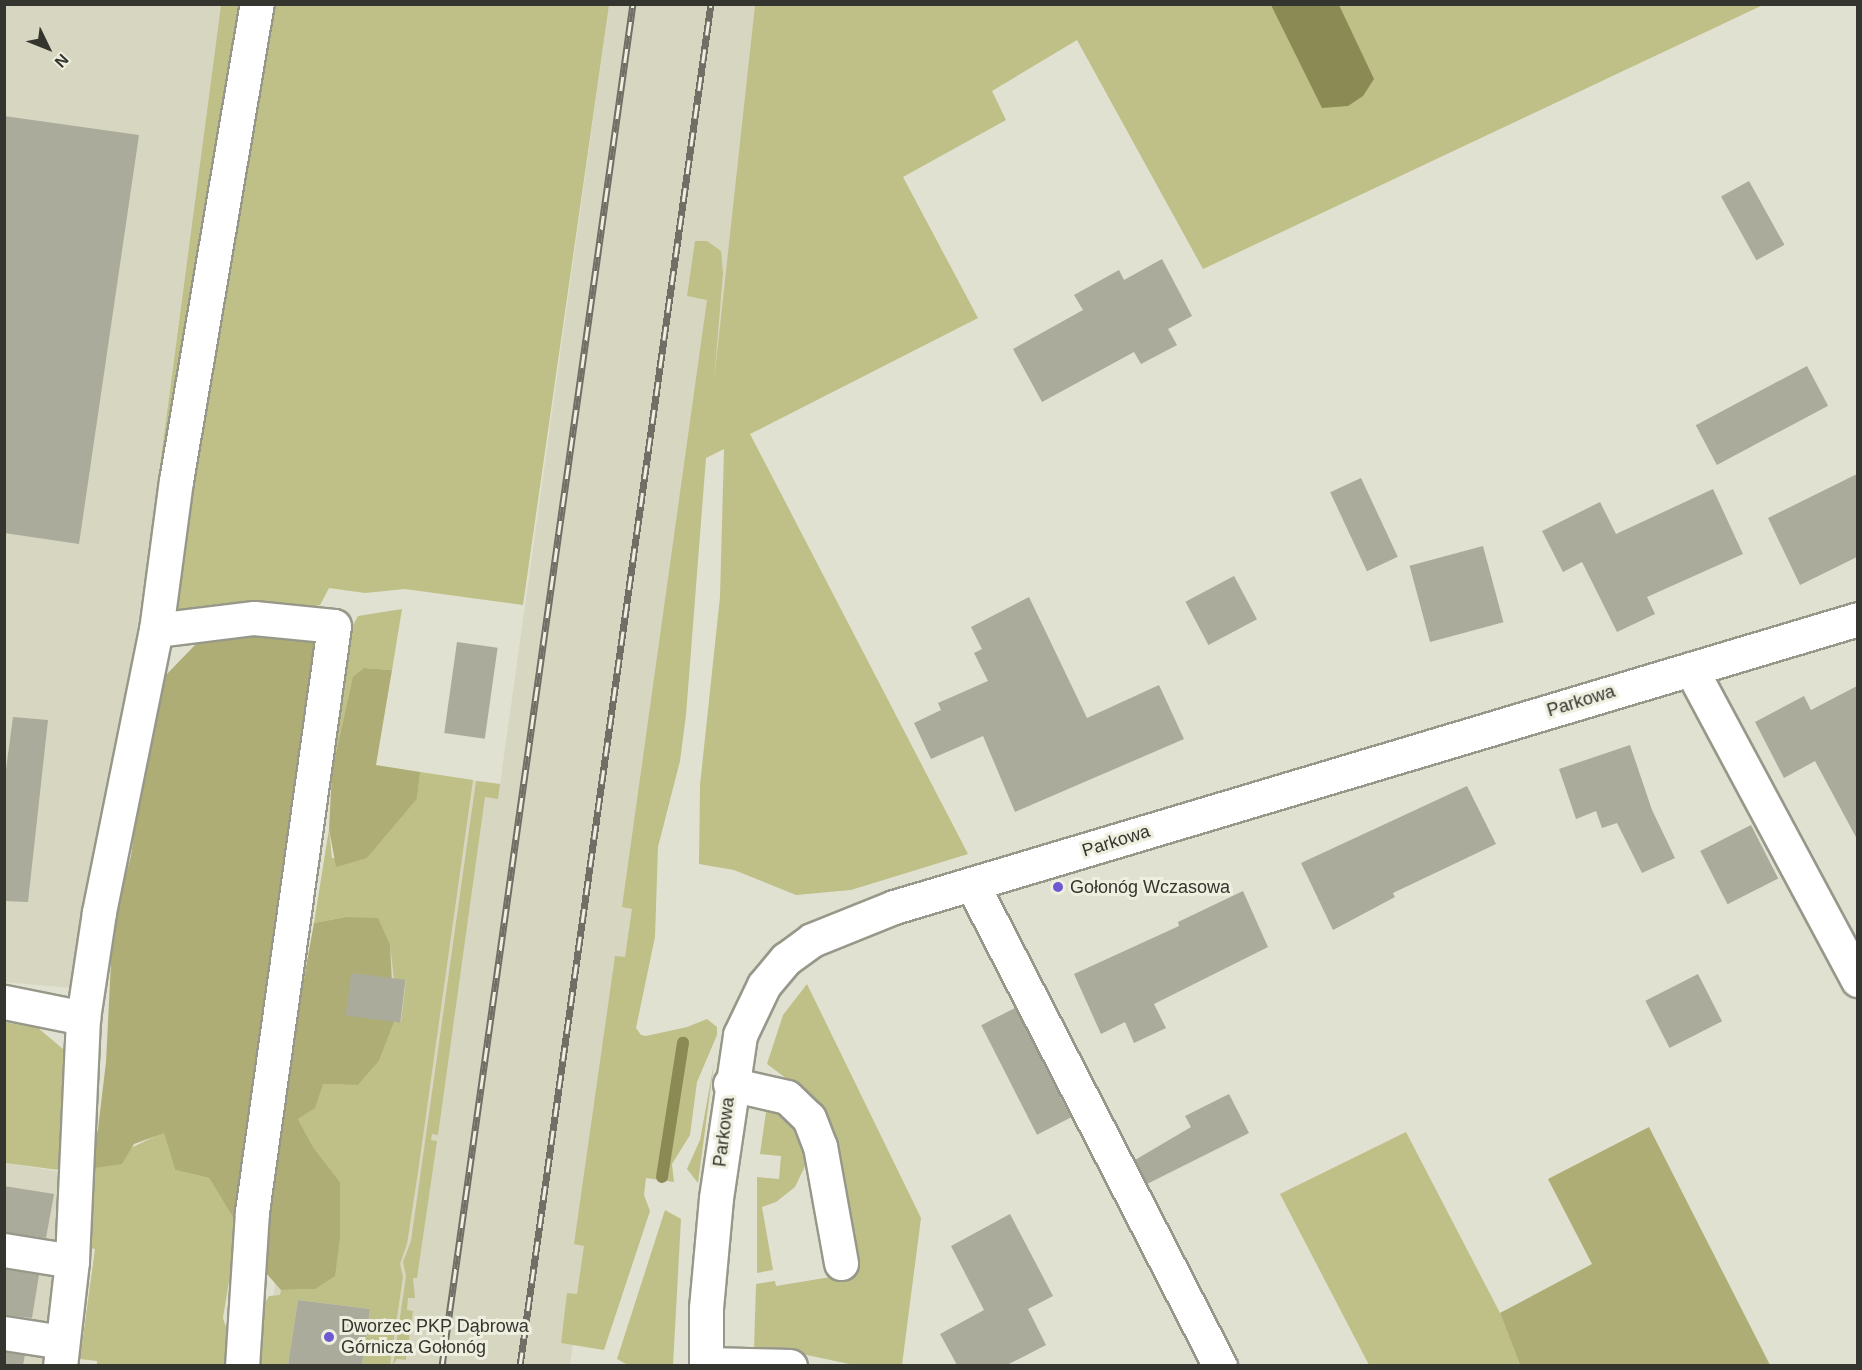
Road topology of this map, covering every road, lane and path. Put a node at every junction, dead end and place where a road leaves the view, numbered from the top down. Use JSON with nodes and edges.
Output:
{"nodes":[{"id":1,"x":257,"y":4,"type":"edge"},
{"id":2,"x":1857,"y":619,"type":"edge"},
{"id":3,"x":156,"y":630,"type":"junction"},
{"id":4,"x":1691,"y":669,"type":"junction"},
{"id":5,"x":972,"y":884,"type":"junction"},
{"id":6,"x":1857,"y":980,"type":"edge"},
{"id":7,"x":4,"y":1002,"type":"edge"},
{"id":8,"x":83,"y":1017,"type":"junction"},
{"id":9,"x":730,"y":1084,"type":"junction"},
{"id":10,"x":4,"y":1250,"type":"edge"},
{"id":11,"x":72,"y":1261,"type":"junction"},
{"id":12,"x":841,"y":1263,"type":"dead end"},
{"id":13,"x":4,"y":1333,"type":"edge"},
{"id":14,"x":61,"y":1354,"type":"edge"},
{"id":15,"x":242,"y":1365,"type":"edge"},
{"id":16,"x":706,"y":1365,"type":"edge"},
{"id":17,"x":790,"y":1365,"type":"edge"},
{"id":18,"x":1220,"y":1365,"type":"edge"}],
"edges":[{"from":1,"to":3,"type":"street"},
{"from":2,"to":4,"type":"street","name":"Parkowa"},
{"from":3,"to":8,"type":"street"},
{"from":3,"to":15,"type":"street"},
{"from":4,"to":5,"type":"street","name":"Parkowa"},
{"from":4,"to":6,"type":"street"},
{"from":5,"to":9,"type":"street","name":"Parkowa"},
{"from":5,"to":18,"type":"street"},
{"from":7,"to":8,"type":"street"},
{"from":8,"to":11,"type":"street"},
{"from":9,"to":12,"type":"street"},
{"from":9,"to":16,"type":"street","name":"Parkowa"},
{"from":10,"to":11,"type":"street"},
{"from":11,"to":14,"type":"street"},
{"from":13,"to":14,"type":"street"},
{"from":16,"to":17,"type":"street"}]}
